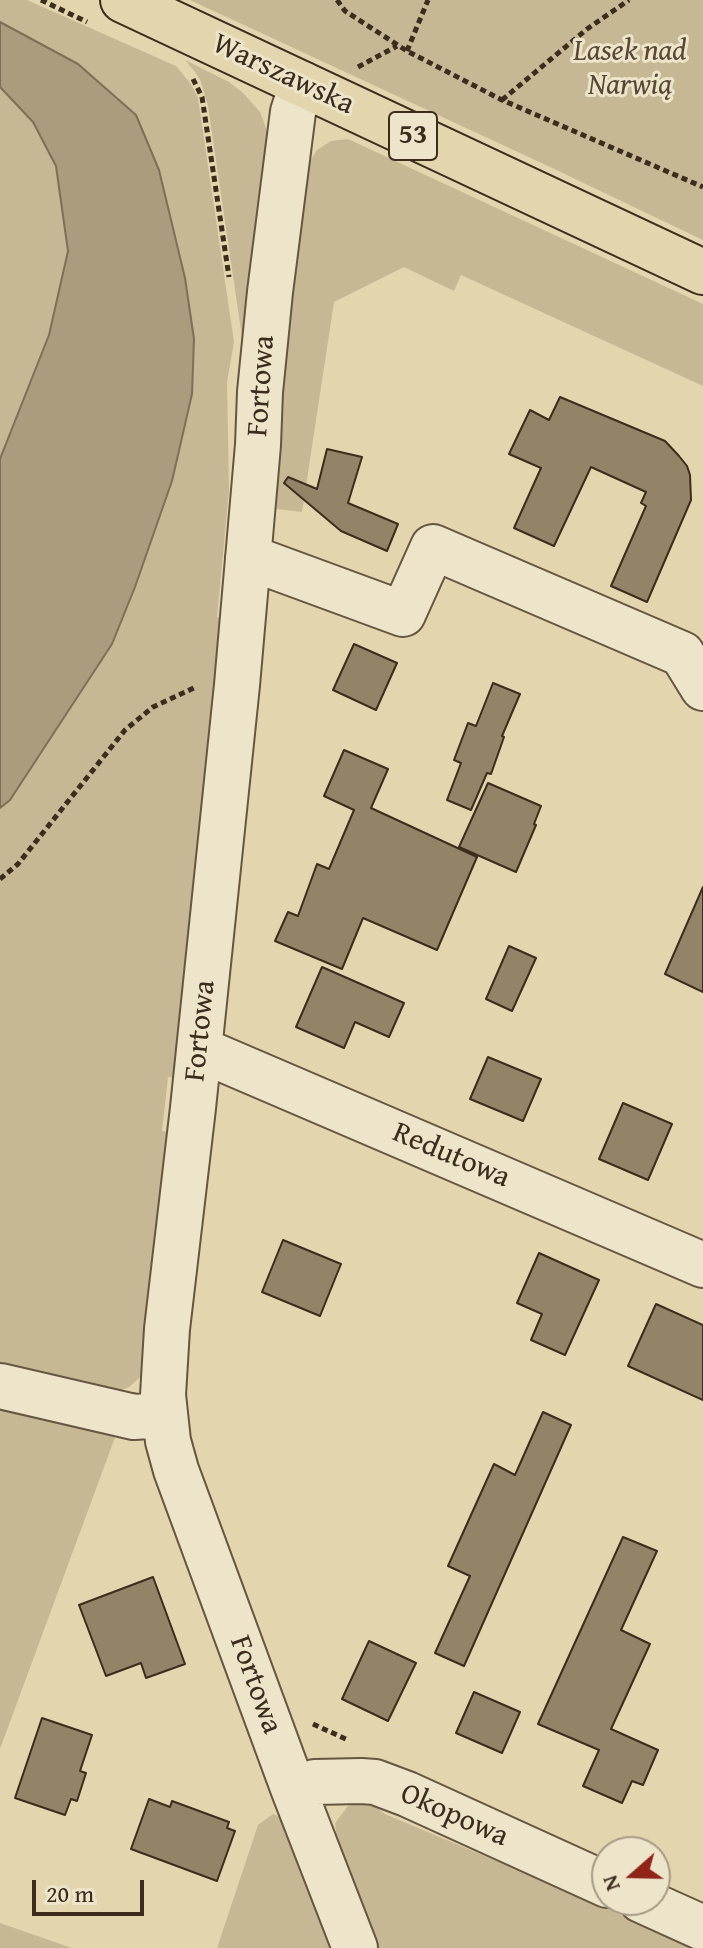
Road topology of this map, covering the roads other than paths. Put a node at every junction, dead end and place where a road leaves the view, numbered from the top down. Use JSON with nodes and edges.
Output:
{"nodes":[{"id":1,"x":109,"y":13,"type":"edge"},
{"id":2,"x":302,"y":84,"type":"junction"},
{"id":3,"x":703,"y":272,"type":"edge"},
{"id":4,"x":248,"y":557,"type":"junction"},
{"id":5,"x":703,"y":688,"type":"edge"},
{"id":6,"x":199,"y":1049,"type":"junction"},
{"id":7,"x":703,"y":1265,"type":"edge"},
{"id":8,"x":0,"y":1386,"type":"edge"},
{"id":9,"x":165,"y":1415,"type":"junction"},
{"id":10,"x":293,"y":1788,"type":"junction"},
{"id":11,"x":591,"y":1878,"type":"edge"},
{"id":12,"x":671,"y":1914,"type":"edge"},
{"id":13,"x":703,"y":1928,"type":"edge"},
{"id":14,"x":355,"y":1948,"type":"edge"}],
"edges":[{"from":1,"to":2,"type":"main road","name":"Warszawska","number":"53"},
{"from":2,"to":3,"type":"main road","name":"Warszawska","number":"53"},
{"from":2,"to":4,"type":"street","name":"Fortowa"},
{"from":4,"to":5,"type":"street"},
{"from":4,"to":6,"type":"street","name":"Fortowa"},
{"from":6,"to":7,"type":"street","name":"Redutowa"},
{"from":6,"to":9,"type":"street","name":"Fortowa"},
{"from":8,"to":9,"type":"street"},
{"from":9,"to":10,"type":"street","name":"Fortowa"},
{"from":10,"to":11,"type":"street","name":"Okopowa"},
{"from":10,"to":14,"type":"street","name":"Fortowa"},
{"from":12,"to":13,"type":"street"}]}
